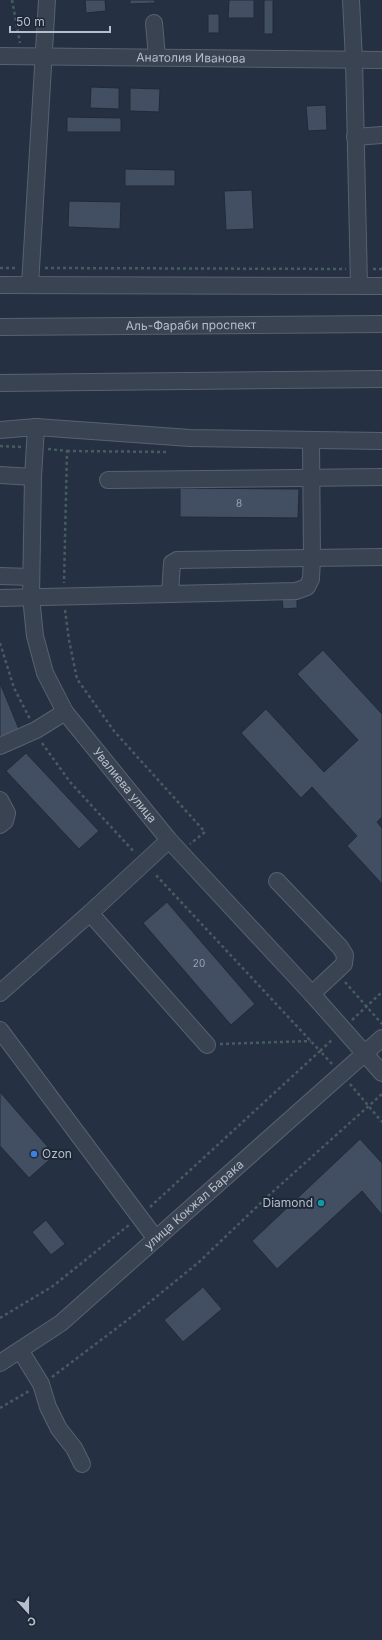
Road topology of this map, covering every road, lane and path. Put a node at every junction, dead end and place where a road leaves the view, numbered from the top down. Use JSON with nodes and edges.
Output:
{"nodes":[{"id":1,"x":12,"y":0,"type":"edge"},
{"id":2,"x":47,"y":0,"type":"edge"},
{"id":3,"x":351,"y":0,"type":"edge"},
{"id":4,"x":154,"y":23,"type":"dead end"},
{"id":5,"x":0,"y":56,"type":"edge"},
{"id":6,"x":22,"y":56,"type":"junction"},
{"id":7,"x":44,"y":57,"type":"junction"},
{"id":8,"x":157,"y":57,"type":"junction"},
{"id":9,"x":354,"y":60,"type":"junction"},
{"id":10,"x":382,"y":60,"type":"edge"},
{"id":11,"x":382,"y":135,"type":"edge"},
{"id":12,"x":355,"y":137,"type":"junction"},
{"id":13,"x":32,"y":268,"type":"junction"},
{"id":14,"x":358,"y":269,"type":"junction"},
{"id":15,"x":382,"y":269,"type":"edge"},
{"id":16,"x":0,"y":285,"type":"edge"},
{"id":17,"x":30,"y":285,"type":"junction"},
{"id":18,"x":358,"y":286,"type":"junction"},
{"id":19,"x":382,"y":286,"type":"edge"},
{"id":20,"x":382,"y":324,"type":"edge"},
{"id":21,"x":0,"y":327,"type":"edge"},
{"id":22,"x":382,"y":379,"type":"edge"},
{"id":23,"x":0,"y":383,"type":"edge"},
{"id":24,"x":36,"y":428,"type":"junction"},
{"id":25,"x":0,"y":430,"type":"edge"},
{"id":26,"x":311,"y":441,"type":"junction"},
{"id":27,"x":382,"y":442,"type":"edge"},
{"id":28,"x":0,"y":446,"type":"edge"},
{"id":29,"x":35,"y":448,"type":"junction"},
{"id":30,"x":0,"y":475,"type":"edge"},
{"id":31,"x":33,"y":477,"type":"junction"},
{"id":32,"x":311,"y":477,"type":"junction"},
{"id":33,"x":382,"y":477,"type":"edge"},
{"id":34,"x":108,"y":480,"type":"dead end"},
{"id":35,"x":382,"y":557,"type":"edge"},
{"id":36,"x":312,"y":558,"type":"junction"},
{"id":37,"x":0,"y":576,"type":"edge"},
{"id":38,"x":31,"y":577,"type":"junction"},
{"id":39,"x":170,"y":594,"type":"junction"},
{"id":40,"x":31,"y":597,"type":"junction"},
{"id":41,"x":63,"y":597,"type":"junction"},
{"id":42,"x":0,"y":598,"type":"edge"},
{"id":43,"x":65,"y":712,"type":"junction"},
{"id":44,"x":0,"y":746,"type":"edge"},
{"id":45,"x":0,"y":800,"type":"edge"},
{"id":46,"x":0,"y":825,"type":"edge"},
{"id":47,"x":175,"y":846,"type":"junction"},
{"id":48,"x":160,"y":870,"type":"dead end"},
{"id":49,"x":155,"y":874,"type":"dead end"},
{"id":50,"x":277,"y":881,"type":"dead end"},
{"id":51,"x":90,"y":913,"type":"junction"},
{"id":52,"x":336,"y":971,"type":"junction"},
{"id":53,"x":0,"y":993,"type":"edge"},
{"id":54,"x":312,"y":994,"type":"junction"},
{"id":55,"x":382,"y":1024,"type":"edge"},
{"id":56,"x":0,"y":1030,"type":"edge"},
{"id":57,"x":382,"y":1038,"type":"edge"},
{"id":58,"x":311,"y":1041,"type":"dead end"},
{"id":59,"x":207,"y":1044,"type":"joint"},
{"id":60,"x":363,"y":1054,"type":"junction"},
{"id":61,"x":382,"y":1073,"type":"edge"},
{"id":62,"x":382,"y":1094,"type":"edge"},
{"id":63,"x":156,"y":1239,"type":"junction"},
{"id":64,"x":20,"y":1350,"type":"junction"},
{"id":65,"x":0,"y":1363,"type":"edge"},
{"id":66,"x":41,"y":1384,"type":"junction"},
{"id":67,"x":0,"y":1408,"type":"edge"},
{"id":68,"x":82,"y":1464,"type":"dead end"}],
"edges":[{"from":1,"to":6,"type":"path"},
{"from":2,"to":7,"type":"street"},
{"from":3,"to":9,"type":"street"},
{"from":4,"to":8,"type":"street"},
{"from":5,"to":6,"type":"street","name":"Анатолия Иванова"},
{"from":6,"to":7,"type":"street","name":"Анатолия Иванова"},
{"from":7,"to":8,"type":"street","name":"Анатолия Иванова"},
{"from":7,"to":13,"type":"street"},
{"from":8,"to":9,"type":"street","name":"Анатолия Иванова"},
{"from":9,"to":10,"type":"street","name":"Анатолия Иванова"},
{"from":9,"to":12,"type":"street"},
{"from":11,"to":12,"type":"street"},
{"from":12,"to":14,"type":"street"},
{"from":13,"to":14,"type":"path"},
{"from":13,"to":17,"type":"street"},
{"from":14,"to":15,"type":"path"},
{"from":14,"to":18,"type":"street"},
{"from":16,"to":17,"type":"street"},
{"from":17,"to":18,"type":"street"},
{"from":18,"to":19,"type":"street"},
{"from":20,"to":21,"type":"street","name":"Аль-Фараби проспект"},
{"from":22,"to":23,"type":"street"},
{"from":24,"to":25,"type":"street"},
{"from":24,"to":26,"type":"street"},
{"from":24,"to":29,"type":"street","name":"Увалиева улица"},
{"from":26,"to":27,"type":"street"},
{"from":26,"to":32,"type":"street"},
{"from":28,"to":29,"type":"path"},
{"from":29,"to":31,"type":"street","name":"Увалиева улица"},
{"from":29,"to":41,"type":"path"},
{"from":30,"to":31,"type":"street"},
{"from":31,"to":38,"type":"street","name":"Увалиева улица"},
{"from":32,"to":33,"type":"street"},
{"from":32,"to":34,"type":"street"},
{"from":32,"to":36,"type":"street"},
{"from":35,"to":36,"type":"street"},
{"from":36,"to":39,"type":"street"},
{"from":36,"to":39,"type":"street"},
{"from":37,"to":38,"type":"street"},
{"from":38,"to":40,"type":"street","name":"Увалиева улица"},
{"from":39,"to":41,"type":"street"},
{"from":40,"to":41,"type":"street"},
{"from":40,"to":42,"type":"street"},
{"from":40,"to":43,"type":"street","name":"Увалиева улица"},
{"from":41,"to":47,"type":"path"},
{"from":43,"to":44,"type":"street"},
{"from":43,"to":47,"type":"street","name":"Увалиева улица"},
{"from":45,"to":46,"type":"street"},
{"from":47,"to":51,"type":"street"},
{"from":47,"to":54,"type":"street","name":"Увалиева улица"},
{"from":48,"to":49,"type":"path"},
{"from":50,"to":52,"type":"street"},
{"from":51,"to":53,"type":"street"},
{"from":51,"to":59,"type":"street"},
{"from":52,"to":54,"type":"street"},
{"from":52,"to":55,"type":"path"},
{"from":54,"to":60,"type":"street","name":"Увалиева улица"},
{"from":56,"to":63,"type":"street"},
{"from":57,"to":60,"type":"street","name":"улица Кокжал Барака"},
{"from":58,"to":59,"type":"path"},
{"from":60,"to":61,"type":"street","name":"Увалиева улица"},
{"from":60,"to":63,"type":"street","name":"улица Кокжал Барака"},
{"from":62,"to":66,"type":"path"},
{"from":63,"to":64,"type":"street","name":"улица Кокжал Барака"},
{"from":64,"to":65,"type":"street","name":"улица Кокжал Барака"},
{"from":64,"to":66,"type":"street"},
{"from":66,"to":67,"type":"path"},
{"from":66,"to":68,"type":"street"}]}
